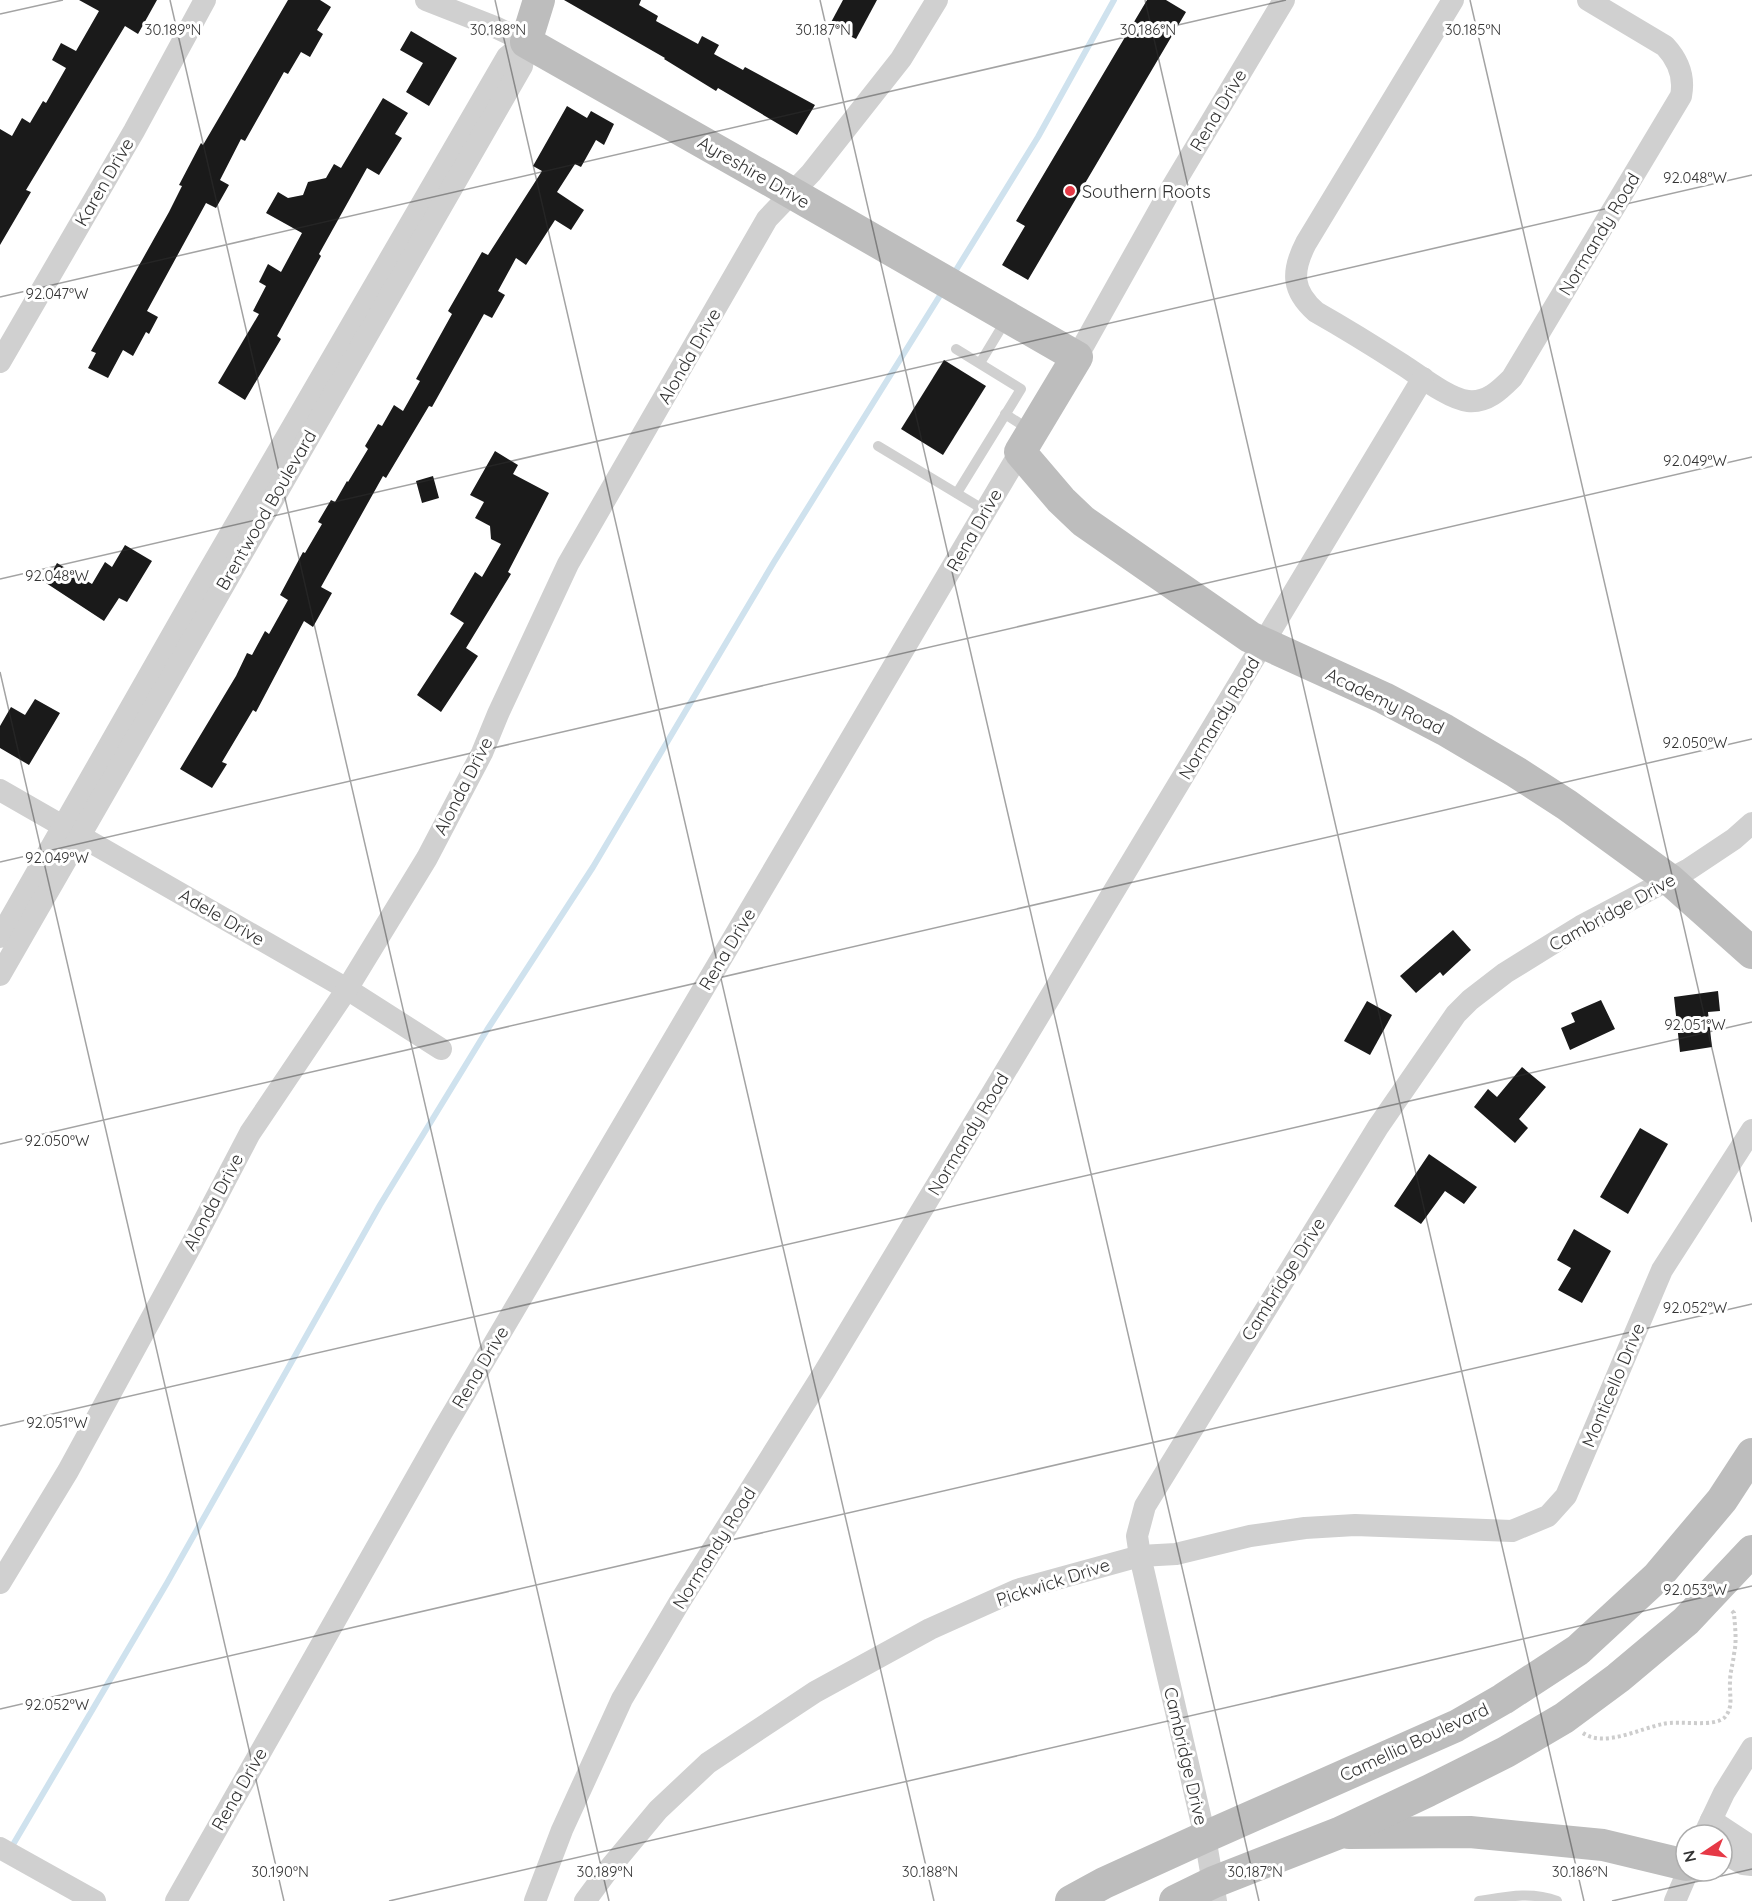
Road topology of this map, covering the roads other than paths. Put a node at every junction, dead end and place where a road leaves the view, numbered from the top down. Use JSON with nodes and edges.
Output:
{"nodes":[{"id":1,"x":205,"y":0,"type":"edge"},
{"id":2,"x":426,"y":0,"type":"edge"},
{"id":3,"x":539,"y":0,"type":"edge"},
{"id":4,"x":937,"y":0,"type":"edge"},
{"id":5,"x":1284,"y":0,"type":"edge"},
{"id":6,"x":1454,"y":0,"type":"edge"},
{"id":7,"x":1588,"y":0,"type":"edge"},
{"id":8,"x":526,"y":42,"type":"junction"},
{"id":9,"x":792,"y":193,"type":"junction"},
{"id":10,"x":1008,"y":317,"type":"junction"},
{"id":11,"x":956,"y":349,"type":"dead end"},
{"id":12,"x":1077,"y":357,"type":"junction"},
{"id":13,"x":0,"y":362,"type":"edge"},
{"id":14,"x":980,"y":363,"type":"junction"},
{"id":15,"x":1423,"y":378,"type":"junction"},
{"id":16,"x":1005,"y":414,"type":"junction"},
{"id":17,"x":1026,"y":441,"type":"junction"},
{"id":18,"x":878,"y":447,"type":"dead end"},
{"id":19,"x":957,"y":494,"type":"junction"},
{"id":20,"x":986,"y":511,"type":"junction"},
{"id":21,"x":1264,"y":644,"type":"junction"},
{"id":22,"x":0,"y":790,"type":"edge"},
{"id":23,"x":1752,"y":823,"type":"edge"},
{"id":24,"x":71,"y":832,"type":"junction"},
{"id":25,"x":1670,"y":880,"type":"junction"},
{"id":26,"x":0,"y":937,"type":"edge"},
{"id":27,"x":1752,"y":953,"type":"edge"},
{"id":28,"x":0,"y":975,"type":"edge"},
{"id":29,"x":347,"y":989,"type":"junction"},
{"id":30,"x":441,"y":1048,"type":"dead end"},
{"id":31,"x":1752,"y":1130,"type":"edge"},
{"id":32,"x":1752,"y":1454,"type":"edge"},
{"id":33,"x":1548,"y":1516,"type":"joint"},
{"id":34,"x":1752,"y":1551,"type":"edge"},
{"id":35,"x":1140,"y":1556,"type":"junction"},
{"id":36,"x":0,"y":1583,"type":"edge"},
{"id":37,"x":1752,"y":1748,"type":"edge"},
{"id":38,"x":1709,"y":1823,"type":"edge"},
{"id":39,"x":1339,"y":1833,"type":"junction"},
{"id":40,"x":1205,"y":1837,"type":"junction"},
{"id":41,"x":1734,"y":1839,"type":"edge"},
{"id":42,"x":1752,"y":1847,"type":"edge"},
{"id":43,"x":0,"y":1848,"type":"edge"},
{"id":44,"x":1734,"y":1859,"type":"edge"},
{"id":45,"x":1674,"y":1862,"type":"edge"},
{"id":46,"x":1752,"y":1865,"type":"edge"},
{"id":47,"x":1683,"y":1883,"type":"edge"},
{"id":48,"x":1215,"y":1892,"type":"edge"},
{"id":49,"x":95,"y":1901,"type":"edge"},
{"id":50,"x":176,"y":1901,"type":"edge"},
{"id":51,"x":535,"y":1901,"type":"edge"},
{"id":52,"x":585,"y":1901,"type":"edge"},
{"id":53,"x":1071,"y":1901,"type":"edge"},
{"id":54,"x":1175,"y":1901,"type":"edge"},
{"id":55,"x":1479,"y":1901,"type":"edge"},
{"id":56,"x":1557,"y":1901,"type":"edge"},
{"id":57,"x":1675,"y":1901,"type":"edge"}],
"edges":[{"from":1,"to":13,"type":"street","name":"Karen Drive"},
{"from":2,"to":8,"type":"street","name":"Ayreshire Drive"},
{"from":3,"to":8,"type":"street","name":"Brentwood Boulevard"},
{"from":4,"to":9,"type":"street","name":"Alonda Drive"},
{"from":5,"to":12,"type":"street","name":"Rena Drive"},
{"from":6,"to":15,"type":"street","name":"Normandy Road"},
{"from":7,"to":15,"type":"street","name":"Normandy Road"},
{"from":8,"to":9,"type":"street","name":"Ayreshire Drive"},
{"from":8,"to":24,"type":"street","name":"Brentwood Boulevard"},
{"from":9,"to":10,"type":"street","name":"Ayreshire Drive"},
{"from":9,"to":29,"type":"street","name":"Alonda Drive"},
{"from":10,"to":12,"type":"street","name":"Ayreshire Drive"},
{"from":10,"to":14,"type":"lane"},
{"from":11,"to":14,"type":"lane"},
{"from":12,"to":17,"type":"street","name":"Rena Drive"},
{"from":14,"to":16,"type":"lane"},
{"from":15,"to":21,"type":"street","name":"Normandy Road"},
{"from":16,"to":17,"type":"lane"},
{"from":16,"to":19,"type":"lane"},
{"from":17,"to":20,"type":"street","name":"Rena Drive"},
{"from":17,"to":21,"type":"street","name":"Academy Road"},
{"from":18,"to":19,"type":"lane"},
{"from":19,"to":20,"type":"lane"},
{"from":20,"to":50,"type":"street","name":"Rena Drive"},
{"from":21,"to":25,"type":"street","name":"Academy Road"},
{"from":21,"to":51,"type":"street","name":"Normandy Road"},
{"from":22,"to":24,"type":"street","name":"Adele Drive"},
{"from":23,"to":25,"type":"street","name":"Cambridge Drive"},
{"from":24,"to":26,"type":"street","name":"Brentwood Boulevard"},
{"from":24,"to":28,"type":"street","name":"Brentwood Boulevard"},
{"from":24,"to":29,"type":"street","name":"Adele Drive"},
{"from":25,"to":27,"type":"street","name":"Academy Road"},
{"from":25,"to":35,"type":"street","name":"Cambridge Drive"},
{"from":29,"to":30,"type":"street","name":"Adele Drive"},
{"from":29,"to":36,"type":"street","name":"Alonda Drive"},
{"from":31,"to":33,"type":"street","name":"Monticello Drive"},
{"from":32,"to":40,"type":"street","name":"Camellia Boulevard"},
{"from":33,"to":35,"type":"street","name":"Pickwick Drive"},
{"from":34,"to":39,"type":"street"},
{"from":35,"to":40,"type":"street","name":"Cambridge Drive"},
{"from":35,"to":52,"type":"street","name":"Pickwick Drive"},
{"from":37,"to":38,"type":"street"},
{"from":39,"to":45,"type":"street"},
{"from":39,"to":48,"type":"street"},
{"from":40,"to":48,"type":"street","name":"Cambridge Drive"},
{"from":40,"to":53,"type":"street","name":"Camellia Boulevard"},
{"from":41,"to":42,"type":"street"},
{"from":43,"to":49,"type":"street"},
{"from":44,"to":46,"type":"street"},
{"from":47,"to":57,"type":"street"},
{"from":48,"to":54,"type":"street"},
{"from":55,"to":56,"type":"lane"}]}
